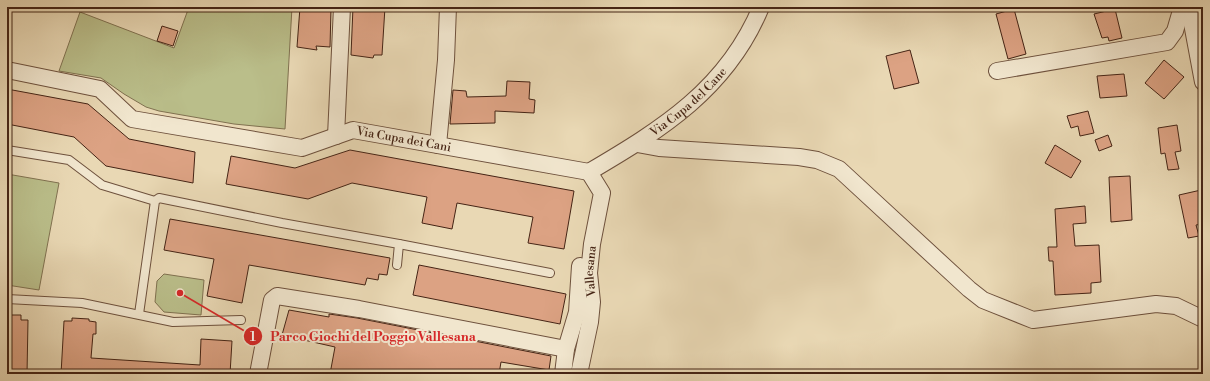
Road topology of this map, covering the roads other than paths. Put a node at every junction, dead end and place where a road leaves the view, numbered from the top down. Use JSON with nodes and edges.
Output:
{"nodes":[{"id":1,"x":342,"y":7,"type":"edge"},
{"id":2,"x":448,"y":7,"type":"edge"},
{"id":3,"x":761,"y":7,"type":"edge"},
{"id":4,"x":1182,"y":7,"type":"edge"},
{"id":5,"x":1189,"y":7,"type":"edge"},
{"id":6,"x":7,"y":70,"type":"edge"},
{"id":7,"x":997,"y":71,"type":"dead end"},
{"id":8,"x":1203,"y":82,"type":"edge"},
{"id":9,"x":336,"y":136,"type":"junction"},
{"id":10,"x":637,"y":144,"type":"junction"},
{"id":11,"x":438,"y":145,"type":"junction"},
{"id":12,"x":7,"y":150,"type":"edge"},
{"id":13,"x":589,"y":172,"type":"junction"},
{"id":14,"x":155,"y":201,"type":"junction"},
{"id":15,"x":400,"y":244,"type":"junction"},
{"id":16,"x":397,"y":265,"type":"dead end"},
{"id":17,"x":550,"y":273,"type":"dead end"},
{"id":18,"x":7,"y":299,"type":"edge"},
{"id":19,"x":139,"y":314,"type":"junction"},
{"id":20,"x":1203,"y":319,"type":"edge"},
{"id":21,"x":242,"y":320,"type":"dead end"},
{"id":22,"x":566,"y":349,"type":"junction"},
{"id":23,"x":258,"y":374,"type":"edge"},
{"id":24,"x":563,"y":374,"type":"edge"},
{"id":25,"x":579,"y":374,"type":"edge"}],
"edges":[{"from":1,"to":9,"type":"street"},
{"from":2,"to":11,"type":"street"},
{"from":3,"to":10,"type":"street","name":"Via Cupa del Cane"},
{"from":4,"to":7,"type":"street"},
{"from":5,"to":8,"type":"street"},
{"from":6,"to":9,"type":"street","name":"Via Cupa dei Cani"},
{"from":9,"to":11,"type":"street","name":"Via Cupa dei Cani"},
{"from":10,"to":13,"type":"street","name":"Via Cupa del Cane"},
{"from":10,"to":20,"type":"street"},
{"from":11,"to":13,"type":"street","name":"Via Cupa dei Cani"},
{"from":12,"to":14,"type":"lane"},
{"from":13,"to":22,"type":"street"},
{"from":13,"to":25,"type":"street","name":"Vallesana"},
{"from":14,"to":15,"type":"lane"},
{"from":14,"to":19,"type":"lane"},
{"from":15,"to":16,"type":"lane"},
{"from":15,"to":17,"type":"lane"},
{"from":18,"to":19,"type":"lane"},
{"from":19,"to":21,"type":"lane"},
{"from":22,"to":23,"type":"street"},
{"from":22,"to":24,"type":"street"}]}
